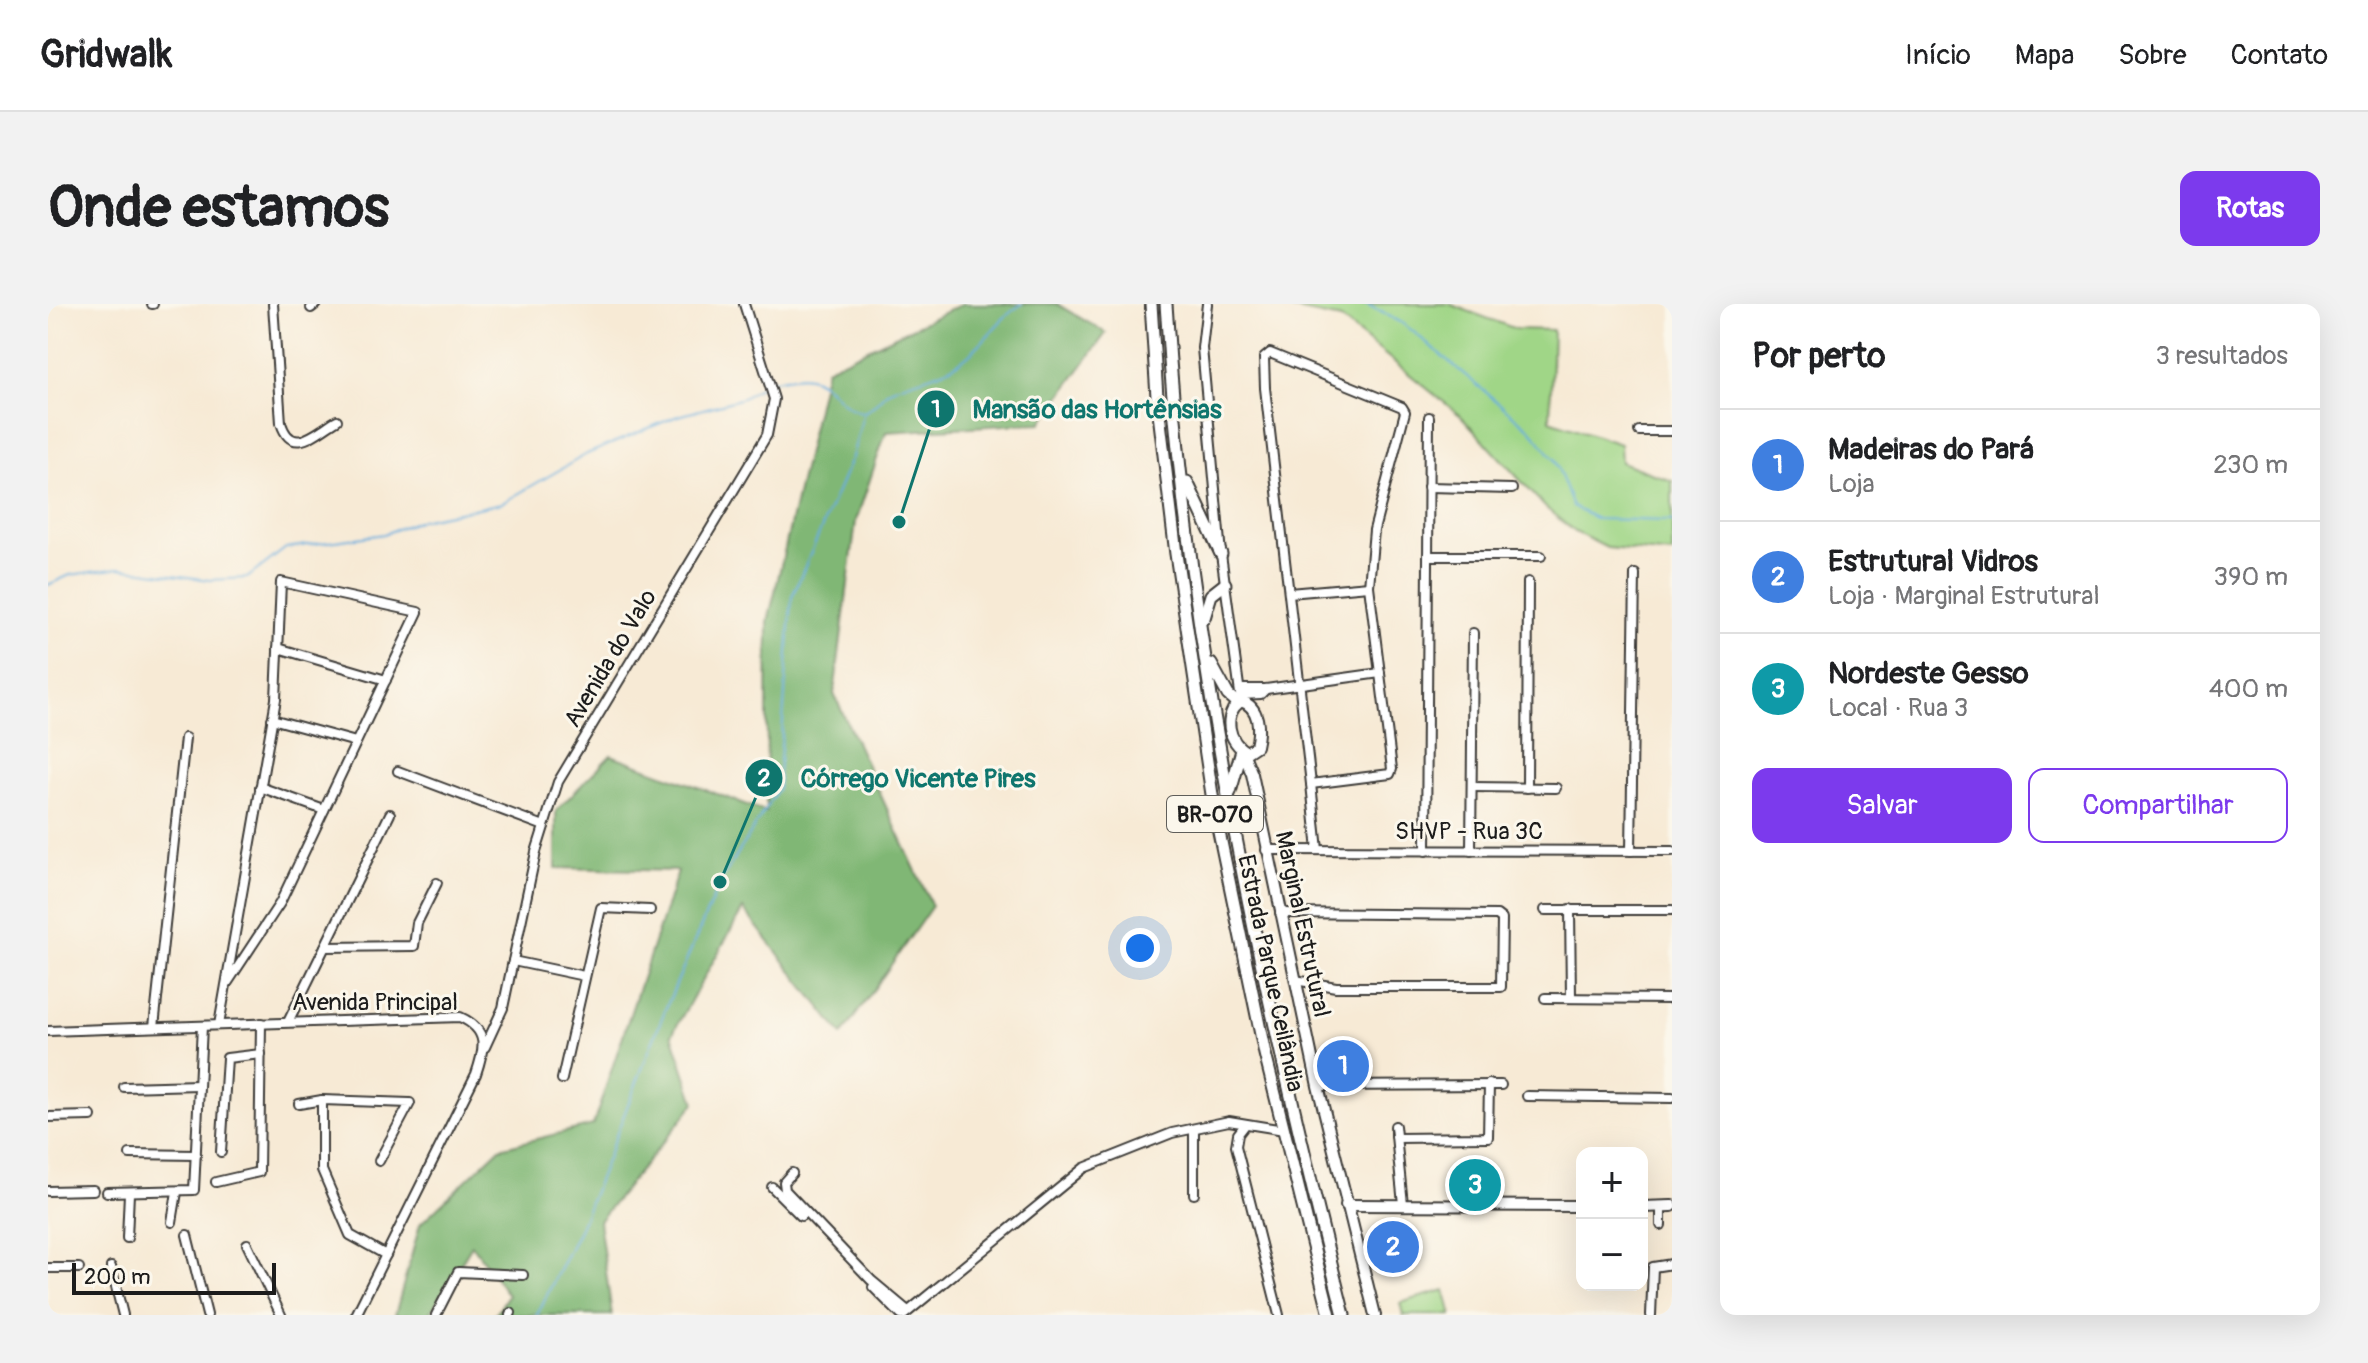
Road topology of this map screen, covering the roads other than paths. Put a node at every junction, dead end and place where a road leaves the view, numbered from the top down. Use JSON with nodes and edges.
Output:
{"nodes":[{"id":1,"x":273,"y":304,"type":"edge"},
{"id":2,"x":744,"y":304,"type":"edge"},
{"id":3,"x":1151,"y":304,"type":"edge"},
{"id":4,"x":1166,"y":304,"type":"edge"},
{"id":5,"x":1207,"y":304,"type":"edge"},
{"id":6,"x":1429,"y":417,"type":"dead end"},
{"id":7,"x":337,"y":420,"type":"dead end"},
{"id":8,"x":1639,"y":431,"type":"dead end"},
{"id":9,"x":1672,"y":431,"type":"edge"},
{"id":10,"x":1182,"y":470,"type":"junction"},
{"id":11,"x":1428,"y":487,"type":"junction"},
{"id":12,"x":1512,"y":489,"type":"dead end"},
{"id":13,"x":1221,"y":554,"type":"junction"},
{"id":14,"x":1428,"y":556,"type":"junction"},
{"id":15,"x":1541,"y":556,"type":"dead end"},
{"id":16,"x":1635,"y":574,"type":"dead end"},
{"id":17,"x":1528,"y":582,"type":"dead end"},
{"id":18,"x":1225,"y":584,"type":"junction"},
{"id":19,"x":1369,"y":586,"type":"junction"},
{"id":20,"x":1289,"y":593,"type":"junction"},
{"id":21,"x":1473,"y":633,"type":"dead end"},
{"id":22,"x":1204,"y":644,"type":"junction"},
{"id":23,"x":278,"y":648,"type":"junction"},
{"id":24,"x":1380,"y":673,"type":"junction"},
{"id":25,"x":386,"y":680,"type":"junction"},
{"id":26,"x":1301,"y":685,"type":"junction"},
{"id":27,"x":1240,"y":697,"type":"junction"},
{"id":28,"x":272,"y":719,"type":"junction"},
{"id":29,"x":185,"y":738,"type":"dead end"},
{"id":30,"x":356,"y":742,"type":"junction"},
{"id":31,"x":1246,"y":750,"type":"junction"},
{"id":32,"x":398,"y":771,"type":"dead end"},
{"id":33,"x":1311,"y":784,"type":"junction"},
{"id":34,"x":260,"y":787,"type":"junction"},
{"id":35,"x":1472,"y":787,"type":"junction"},
{"id":36,"x":1527,"y":788,"type":"junction"},
{"id":37,"x":1556,"y":788,"type":"dead end"},
{"id":38,"x":1228,"y":804,"type":"junction"},
{"id":39,"x":324,"y":810,"type":"junction"},
{"id":40,"x":390,"y":814,"type":"dead end"},
{"id":41,"x":544,"y":826,"type":"junction"},
{"id":42,"x":1266,"y":850,"type":"junction"},
{"id":43,"x":1318,"y":850,"type":"junction"},
{"id":44,"x":1426,"y":851,"type":"junction"},
{"id":45,"x":1471,"y":851,"type":"junction"},
{"id":46,"x":1631,"y":851,"type":"junction"},
{"id":47,"x":1672,"y":851,"type":"edge"},
{"id":48,"x":437,"y":883,"type":"dead end"},
{"id":49,"x":1570,"y":909,"type":"junction"},
{"id":50,"x":650,"y":910,"type":"dead end"},
{"id":51,"x":1545,"y":910,"type":"dead end"},
{"id":52,"x":1672,"y":910,"type":"edge"},
{"id":53,"x":1280,"y":913,"type":"junction"},
{"id":54,"x":325,"y":947,"type":"junction"},
{"id":55,"x":513,"y":961,"type":"junction"},
{"id":56,"x":584,"y":976,"type":"junction"},
{"id":57,"x":1301,"y":981,"type":"junction"},
{"id":58,"x":226,"y":985,"type":"junction"},
{"id":59,"x":1571,"y":997,"type":"junction"},
{"id":60,"x":1545,"y":998,"type":"dead end"},
{"id":61,"x":1672,"y":999,"type":"edge"},
{"id":62,"x":288,"y":1022,"type":"junction"},
{"id":63,"x":261,"y":1023,"type":"junction"},
{"id":64,"x":219,"y":1025,"type":"junction"},
{"id":65,"x":202,"y":1026,"type":"junction"},
{"id":66,"x":154,"y":1027,"type":"junction"},
{"id":67,"x":48,"y":1031,"type":"edge"},
{"id":68,"x":485,"y":1047,"type":"junction"},
{"id":69,"x":261,"y":1054,"type":"junction"},
{"id":70,"x":562,"y":1079,"type":"dead end"},
{"id":71,"x":1489,"y":1084,"type":"junction"},
{"id":72,"x":199,"y":1085,"type":"junction"},
{"id":73,"x":1501,"y":1085,"type":"dead end"},
{"id":74,"x":1318,"y":1086,"type":"junction"},
{"id":75,"x":124,"y":1087,"type":"dead end"},
{"id":76,"x":1527,"y":1096,"type":"dead end"},
{"id":77,"x":1672,"y":1098,"type":"edge"},
{"id":78,"x":322,"y":1100,"type":"junction"},
{"id":79,"x":299,"y":1104,"type":"dead end"},
{"id":80,"x":91,"y":1116,"type":"dead end"},
{"id":81,"x":48,"y":1117,"type":"edge"},
{"id":82,"x":1245,"y":1125,"type":"junction"},
{"id":83,"x":1395,"y":1126,"type":"dead end"},
{"id":84,"x":1194,"y":1129,"type":"junction"},
{"id":85,"x":1284,"y":1130,"type":"junction"},
{"id":86,"x":1397,"y":1138,"type":"junction"},
{"id":87,"x":221,"y":1152,"type":"dead end"},
{"id":88,"x":130,"y":1154,"type":"dead end"},
{"id":89,"x":196,"y":1155,"type":"junction"},
{"id":90,"x":379,"y":1161,"type":"dead end"},
{"id":91,"x":792,"y":1173,"type":"dead end"},
{"id":92,"x":216,"y":1182,"type":"dead end"},
{"id":93,"x":772,"y":1187,"type":"dead end"},
{"id":94,"x":93,"y":1190,"type":"dead end"},
{"id":95,"x":48,"y":1191,"type":"edge"},
{"id":96,"x":107,"y":1192,"type":"dead end"},
{"id":97,"x":177,"y":1192,"type":"junction"},
{"id":98,"x":129,"y":1193,"type":"junction"},
{"id":99,"x":1194,"y":1194,"type":"dead end"},
{"id":100,"x":1403,"y":1204,"type":"junction"},
{"id":101,"x":1346,"y":1205,"type":"junction"},
{"id":102,"x":1576,"y":1206,"type":"edge"},
{"id":103,"x":1667,"y":1206,"type":"edge"},
{"id":104,"x":172,"y":1222,"type":"dead end"},
{"id":105,"x":1661,"y":1225,"type":"dead end"},
{"id":106,"x":187,"y":1235,"type":"dead end"},
{"id":107,"x":127,"y":1238,"type":"dead end"},
{"id":108,"x":247,"y":1244,"type":"dead end"},
{"id":109,"x":386,"y":1255,"type":"junction"},
{"id":110,"x":1672,"y":1264,"type":"edge"},
{"id":111,"x":111,"y":1267,"type":"dead end"},
{"id":112,"x":48,"y":1268,"type":"edge"},
{"id":113,"x":79,"y":1268,"type":"dead end"},
{"id":114,"x":523,"y":1275,"type":"dead end"},
{"id":115,"x":905,"y":1314,"type":"edge"},
{"id":116,"x":123,"y":1315,"type":"edge"},
{"id":117,"x":207,"y":1315,"type":"edge"},
{"id":118,"x":281,"y":1315,"type":"edge"},
{"id":119,"x":356,"y":1315,"type":"edge"},
{"id":120,"x":436,"y":1315,"type":"edge"},
{"id":121,"x":1279,"y":1315,"type":"edge"},
{"id":122,"x":1330,"y":1315,"type":"edge"},
{"id":123,"x":1344,"y":1315,"type":"edge"},
{"id":124,"x":1375,"y":1315,"type":"edge"},
{"id":125,"x":1651,"y":1315,"type":"edge"}],
"edges":[{"from":1,"to":7,"type":"street"},
{"from":2,"to":41,"type":"street","name":"Avenida do Valo"},
{"from":3,"to":85,"type":"highway","name":"Estrada Parque Ceilândia","number":"BR-070"},
{"from":4,"to":10,"type":"highway","name":"Estrada Parque Ceilândia","number":"BR-070"},
{"from":5,"to":13,"type":"street"},
{"from":6,"to":11,"type":"street"},
{"from":8,"to":9,"type":"street"},
{"from":10,"to":13,"type":"highway"},
{"from":10,"to":22,"type":"highway","name":"Estrada Parque Ceilândia","number":"BR-070"},
{"from":11,"to":12,"type":"street"},
{"from":11,"to":14,"type":"street"},
{"from":13,"to":18,"type":"street"},
{"from":14,"to":15,"type":"street"},
{"from":14,"to":44,"type":"street"},
{"from":16,"to":46,"type":"street"},
{"from":17,"to":36,"type":"street"},
{"from":18,"to":22,"type":"highway"},
{"from":18,"to":27,"type":"street"},
{"from":19,"to":20,"type":"street"},
{"from":19,"to":20,"type":"street"},
{"from":19,"to":24,"type":"street"},
{"from":20,"to":26,"type":"street"},
{"from":21,"to":35,"type":"street"},
{"from":22,"to":27,"type":"highway"},
{"from":22,"to":38,"type":"highway","name":"Estrada Parque Ceilândia","number":"BR-070"},
{"from":23,"to":25,"type":"street"},
{"from":23,"to":25,"type":"street"},
{"from":23,"to":28,"type":"street"},
{"from":24,"to":26,"type":"street"},
{"from":24,"to":33,"type":"street"},
{"from":25,"to":30,"type":"street"},
{"from":26,"to":27,"type":"street"},
{"from":26,"to":33,"type":"street"},
{"from":27,"to":31,"type":"main road"},
{"from":27,"to":31,"type":"main road","name":"Marginal Estrutural"},
{"from":28,"to":30,"type":"street"},
{"from":28,"to":34,"type":"street"},
{"from":29,"to":66,"type":"street"},
{"from":30,"to":39,"type":"street"},
{"from":31,"to":38,"type":"highway"},
{"from":31,"to":42,"type":"main road","name":"Marginal Estrutural"},
{"from":32,"to":41,"type":"street"},
{"from":33,"to":43,"type":"street"},
{"from":34,"to":39,"type":"street"},
{"from":34,"to":58,"type":"street"},
{"from":35,"to":36,"type":"street"},
{"from":35,"to":45,"type":"street"},
{"from":36,"to":37,"type":"street"},
{"from":38,"to":123,"type":"highway","name":"Estrada Parque Ceilândia","number":"BR-070"},
{"from":39,"to":58,"type":"street"},
{"from":40,"to":54,"type":"street"},
{"from":41,"to":55,"type":"street","name":"Avenida do Valo"},
{"from":42,"to":43,"type":"street","name":"SHVP - Rua 3C"},
{"from":42,"to":53,"type":"main road","name":"Marginal Estrutural"},
{"from":43,"to":44,"type":"street","name":"SHVP - Rua 3C"},
{"from":44,"to":45,"type":"street","name":"SHVP - Rua 3C"},
{"from":45,"to":46,"type":"street","name":"SHVP - Rua 3C"},
{"from":46,"to":47,"type":"street","name":"SHVP - Rua 3C"},
{"from":48,"to":54,"type":"street"},
{"from":49,"to":51,"type":"street"},
{"from":49,"to":52,"type":"street"},
{"from":49,"to":59,"type":"street"},
{"from":50,"to":56,"type":"street"},
{"from":53,"to":57,"type":"main road","name":"Marginal Estrutural"},
{"from":53,"to":57,"type":"street"},
{"from":54,"to":62,"type":"street"},
{"from":55,"to":56,"type":"street"},
{"from":55,"to":68,"type":"street","name":"Avenida do Valo"},
{"from":56,"to":70,"type":"street"},
{"from":57,"to":74,"type":"main road","name":"Marginal Estrutural"},
{"from":58,"to":64,"type":"street"},
{"from":59,"to":60,"type":"street"},
{"from":59,"to":61,"type":"street"},
{"from":62,"to":63,"type":"street","name":"Avenida Principal"},
{"from":62,"to":68,"type":"street","name":"Avenida Principal"},
{"from":63,"to":64,"type":"street","name":"Avenida Principal"},
{"from":63,"to":69,"type":"street"},
{"from":64,"to":65,"type":"street","name":"Avenida Principal"},
{"from":65,"to":66,"type":"street","name":"Avenida Principal"},
{"from":65,"to":72,"type":"street"},
{"from":66,"to":67,"type":"street","name":"Avenida Principal"},
{"from":68,"to":109,"type":"street"},
{"from":69,"to":87,"type":"street"},
{"from":69,"to":92,"type":"street"},
{"from":71,"to":73,"type":"street"},
{"from":71,"to":74,"type":"street"},
{"from":71,"to":86,"type":"street"},
{"from":72,"to":75,"type":"street"},
{"from":72,"to":89,"type":"street"},
{"from":74,"to":101,"type":"main road","name":"Marginal Estrutural"},
{"from":76,"to":77,"type":"street"},
{"from":78,"to":79,"type":"street"},
{"from":78,"to":90,"type":"street"},
{"from":78,"to":109,"type":"street"},
{"from":80,"to":81,"type":"street"},
{"from":82,"to":84,"type":"street"},
{"from":82,"to":85,"type":"street"},
{"from":82,"to":121,"type":"street"},
{"from":83,"to":86,"type":"street"},
{"from":84,"to":99,"type":"street"},
{"from":84,"to":115,"type":"street"},
{"from":85,"to":122,"type":"highway","name":"Estrada Parque Ceilândia","number":"BR-070"},
{"from":86,"to":100,"type":"street"},
{"from":88,"to":89,"type":"street"},
{"from":89,"to":97,"type":"street"},
{"from":91,"to":115,"type":"street"},
{"from":93,"to":115,"type":"street"},
{"from":94,"to":95,"type":"street"},
{"from":96,"to":98,"type":"street"},
{"from":97,"to":98,"type":"street"},
{"from":97,"to":104,"type":"street"},
{"from":98,"to":107,"type":"street"},
{"from":100,"to":101,"type":"main road"},
{"from":100,"to":102,"type":"main road"},
{"from":101,"to":124,"type":"main road","name":"Marginal Estrutural"},
{"from":103,"to":105,"type":"street"},
{"from":106,"to":117,"type":"street"},
{"from":108,"to":118,"type":"street"},
{"from":109,"to":119,"type":"street"},
{"from":110,"to":125,"type":"street"},
{"from":111,"to":116,"type":"street"},
{"from":112,"to":113,"type":"street"},
{"from":114,"to":120,"type":"street"}]}
